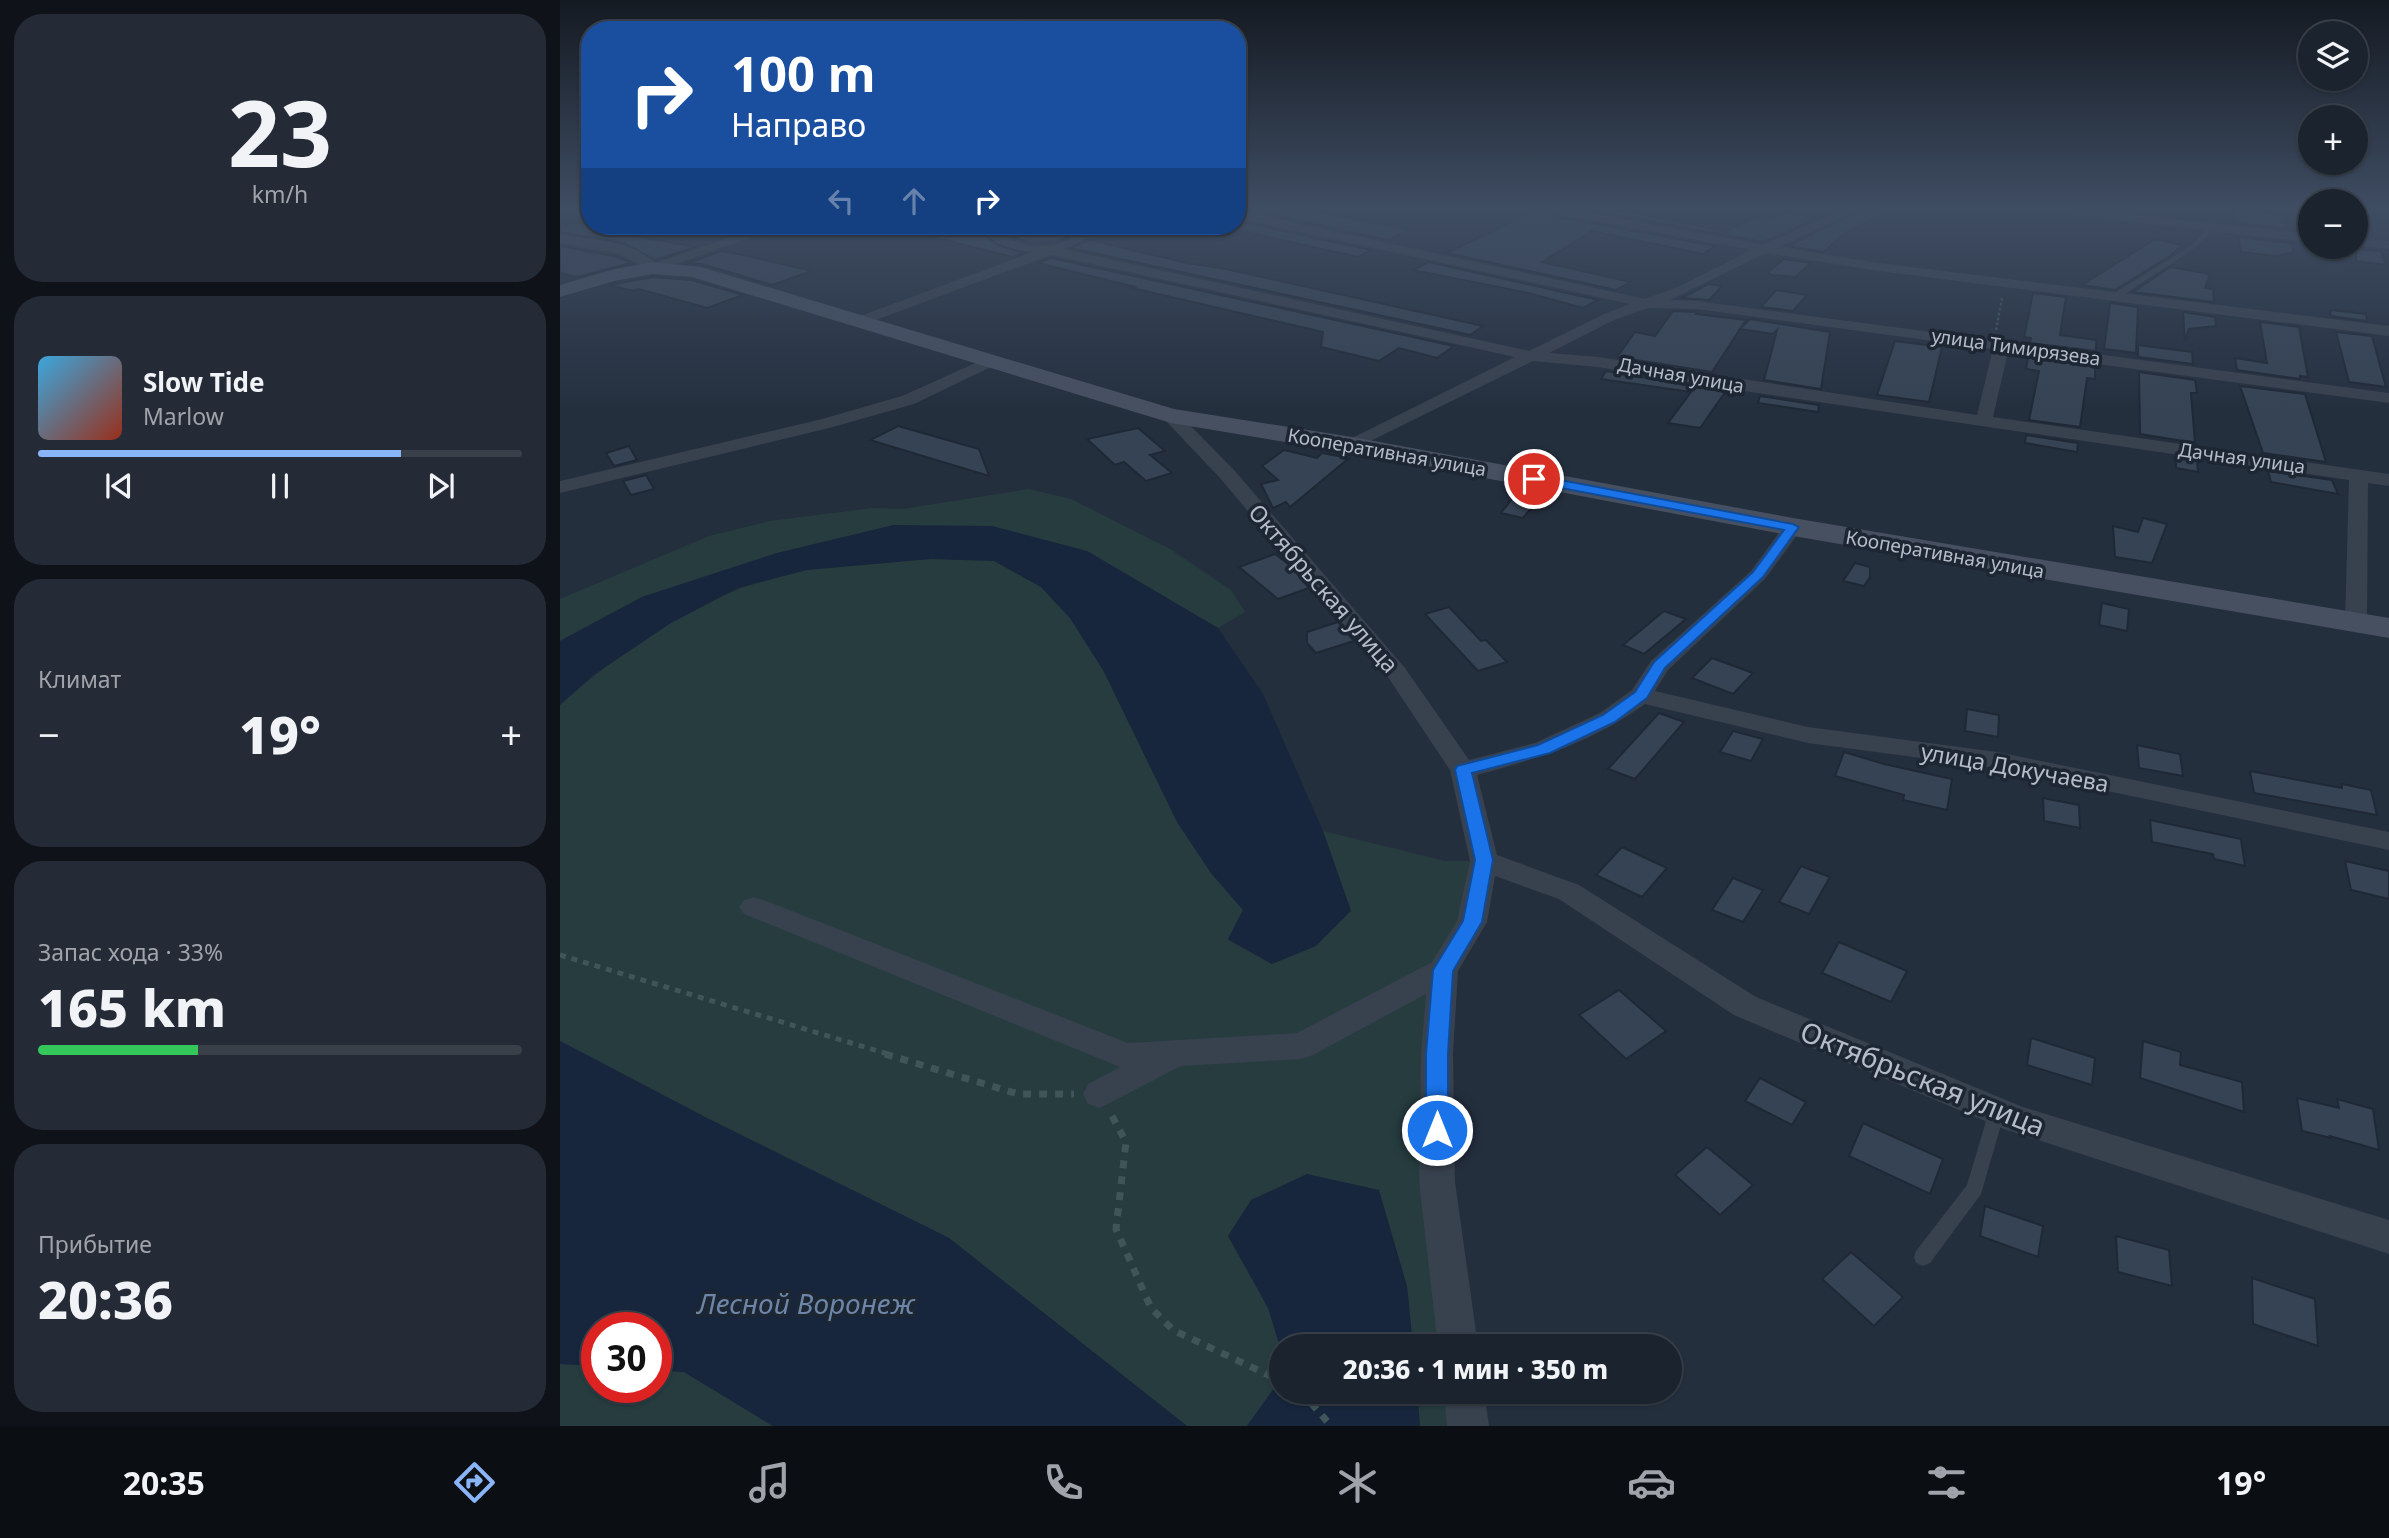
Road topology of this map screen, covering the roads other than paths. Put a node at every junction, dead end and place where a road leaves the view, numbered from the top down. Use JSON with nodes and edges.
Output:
{"nodes":[{"id":1,"x":609,"y":277,"type":"edge"},
{"id":2,"x":712,"y":277,"type":"edge"},
{"id":3,"x":984,"y":277,"type":"edge"},
{"id":4,"x":1169,"y":277,"type":"edge"},
{"id":5,"x":1531,"y":277,"type":"edge"},
{"id":6,"x":1710,"y":277,"type":"edge"},
{"id":7,"x":1959,"y":277,"type":"edge"},
{"id":8,"x":2147,"y":277,"type":"edge"},
{"id":9,"x":560,"y":291,"type":"edge"},
{"id":10,"x":2115,"y":297,"type":"junction"},
{"id":11,"x":1642,"y":303,"type":"junction"},
{"id":12,"x":860,"y":321,"type":"junction"},
{"id":13,"x":2389,"y":331,"type":"edge"},
{"id":14,"x":2002,"y":345,"type":"junction"},
{"id":15,"x":1531,"y":356,"type":"junction"},
{"id":16,"x":989,"y":362,"type":"junction"},
{"id":17,"x":2389,"y":398,"type":"edge"},
{"id":18,"x":1171,"y":416,"type":"junction"},
{"id":19,"x":1984,"y":420,"type":"junction"},
{"id":20,"x":1352,"y":445,"type":"junction"},
{"id":21,"x":2359,"y":475,"type":"junction"},
{"id":22,"x":2389,"y":480,"type":"edge"},
{"id":23,"x":560,"y":487,"type":"edge"},
{"id":24,"x":1793,"y":527,"type":"junction"},
{"id":25,"x":2356,"y":623,"type":"junction"},
{"id":26,"x":2389,"y":628,"type":"edge"},
{"id":27,"x":1641,"y":695,"type":"junction"},
{"id":28,"x":1463,"y":770,"type":"junction"},
{"id":29,"x":2389,"y":841,"type":"edge"},
{"id":30,"x":1484,"y":860,"type":"junction"},
{"id":31,"x":754,"y":907,"type":"dead end"},
{"id":32,"x":1443,"y":970,"type":"junction"},
{"id":33,"x":1177,"y":1053,"type":"junction"},
{"id":34,"x":1100,"y":1094,"type":"road end"},
{"id":35,"x":1997,"y":1111,"type":"junction"},
{"id":36,"x":2389,"y":1237,"type":"edge"},
{"id":37,"x":1923,"y":1256,"type":"dead end"},
{"id":38,"x":1456,"y":1334,"type":"edge"},
{"id":39,"x":1465,"y":1404,"type":"edge"},
{"id":40,"x":1468,"y":1426,"type":"edge"}],
"edges":[{"from":1,"to":9,"type":"street"},
{"from":2,"to":12,"type":"street","name":"Кооперативная улица"},
{"from":3,"to":12,"type":"street"},
{"from":4,"to":15,"type":"street","name":"Дачная улица"},
{"from":5,"to":11,"type":"street","name":"улица Тимирязева"},
{"from":6,"to":11,"type":"street","name":"улица Тимирязева"},
{"from":7,"to":10,"type":"street"},
{"from":8,"to":10,"type":"lane"},
{"from":10,"to":13,"type":"street"},
{"from":11,"to":14,"type":"street","name":"улица Тимирязева"},
{"from":11,"to":15,"type":"street","name":"улица Тимирязева"},
{"from":12,"to":16,"type":"street","name":"Кооперативная улица"},
{"from":14,"to":17,"type":"street","name":"улица Тимирязева"},
{"from":14,"to":19,"type":"street"},
{"from":15,"to":19,"type":"street","name":"Дачная улица"},
{"from":15,"to":20,"type":"street","name":"улица Тимирязева"},
{"from":16,"to":18,"type":"street","name":"Кооперативная улица"},
{"from":16,"to":23,"type":"street"},
{"from":18,"to":20,"type":"street","name":"Кооперативная улица"},
{"from":18,"to":28,"type":"street","name":"Октябрьская улица"},
{"from":19,"to":21,"type":"street","name":"Дачная улица"},
{"from":20,"to":24,"type":"street","name":"Кооперативная улица"},
{"from":21,"to":22,"type":"street","name":"Дачная улица"},
{"from":21,"to":25,"type":"street"},
{"from":24,"to":25,"type":"street","name":"Кооперативная улица"},
{"from":24,"to":27,"type":"street"},
{"from":25,"to":26,"type":"street","name":"Кооперативная улица"},
{"from":27,"to":28,"type":"street"},
{"from":27,"to":29,"type":"street","name":"улица Докучаева"},
{"from":28,"to":30,"type":"street"},
{"from":30,"to":32,"type":"street"},
{"from":30,"to":35,"type":"street","name":"Октябрьская улица"},
{"from":31,"to":33,"type":"street"},
{"from":32,"to":33,"type":"street"},
{"from":32,"to":38,"type":"street"},
{"from":33,"to":34,"type":"street"},
{"from":35,"to":36,"type":"street","name":"Октябрьская улица"},
{"from":35,"to":37,"type":"lane"},
{"from":39,"to":40,"type":"street"}]}
